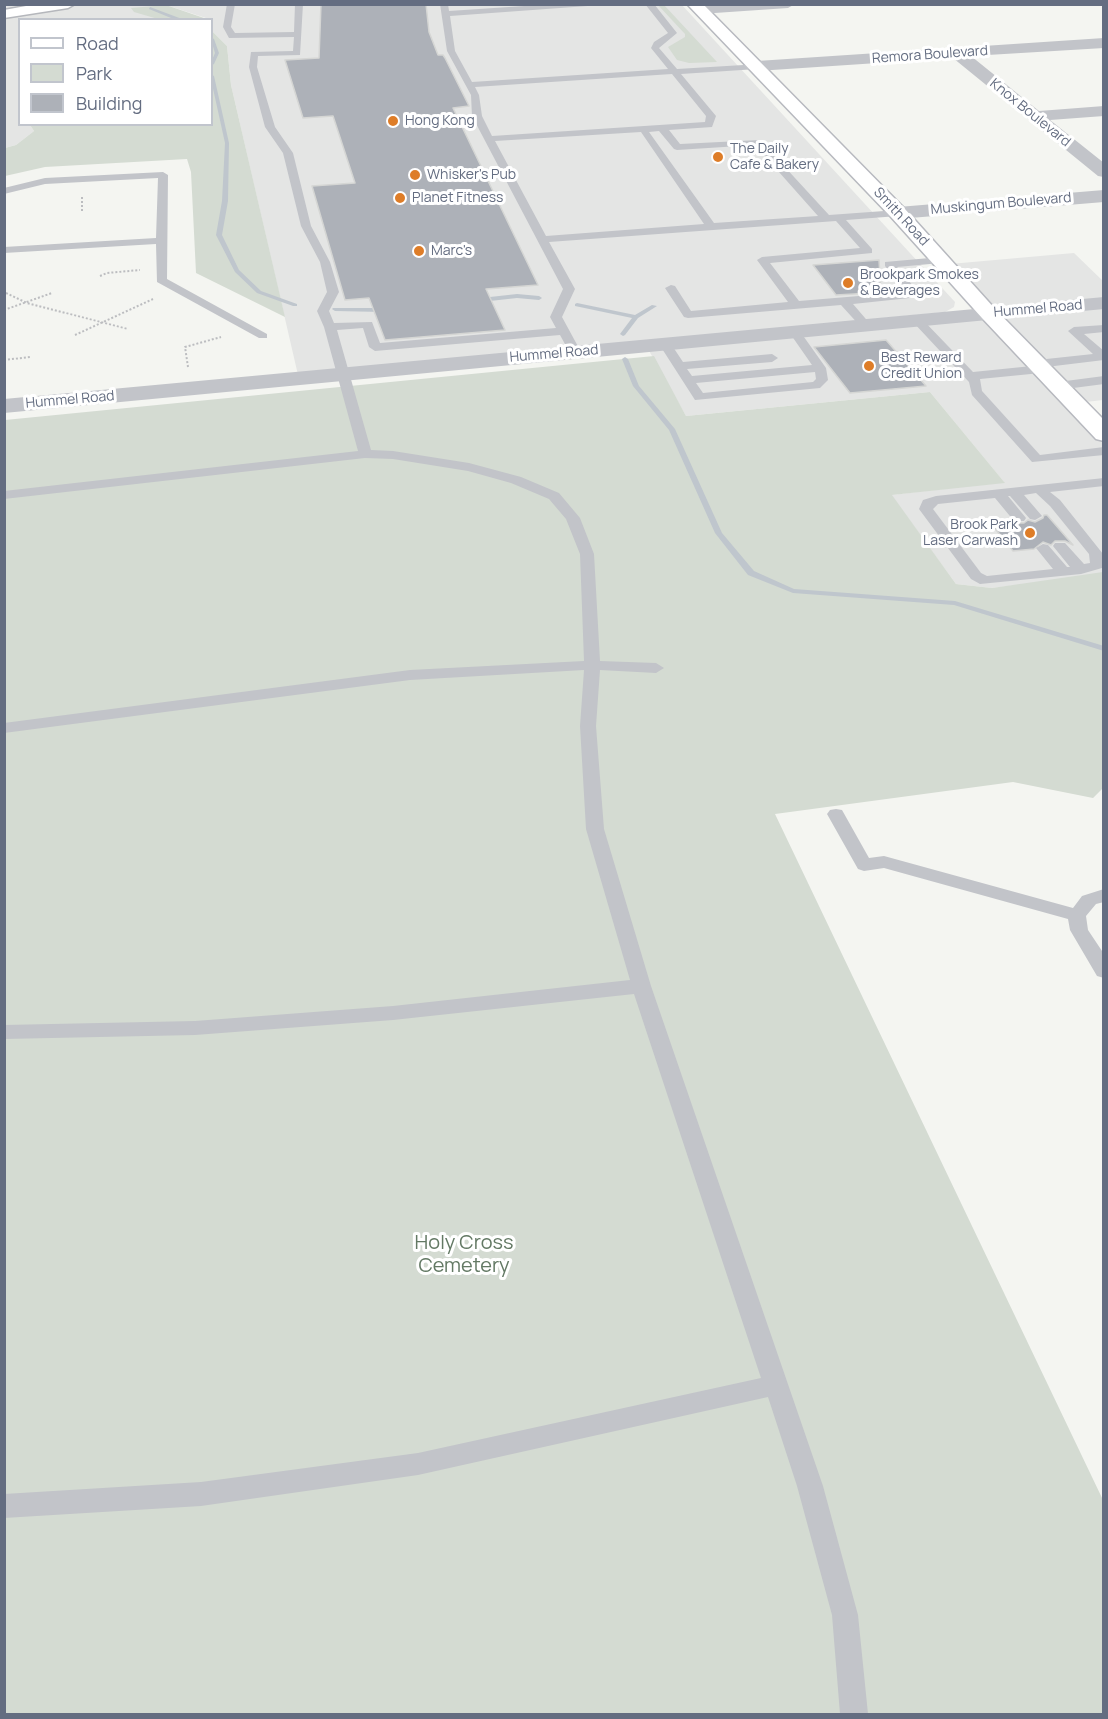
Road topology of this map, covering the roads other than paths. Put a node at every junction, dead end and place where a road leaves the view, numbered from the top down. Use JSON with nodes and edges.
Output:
{"nodes":[{"id":1,"x":68,"y":4,"type":"edge"},
{"id":2,"x":231,"y":4,"type":"edge"},
{"id":3,"x":299,"y":4,"type":"edge"},
{"id":4,"x":611,"y":4,"type":"edge"},
{"id":5,"x":648,"y":4,"type":"edge"},
{"id":6,"x":788,"y":4,"type":"edge"},
{"id":7,"x":51,"y":6,"type":"edge"},
{"id":8,"x":559,"y":6,"type":"edge"},
{"id":9,"x":697,"y":7,"type":"edge"},
{"id":10,"x":445,"y":9,"type":"edge"},
{"id":11,"x":7,"y":11,"type":"edge"},
{"id":12,"x":297,"y":34,"type":"junction"},
{"id":13,"x":1104,"y":43,"type":"edge"},
{"id":14,"x":957,"y":53,"type":"junction"},
{"id":15,"x":757,"y":66,"type":"junction"},
{"id":16,"x":675,"y":72,"type":"junction"},
{"id":17,"x":470,"y":85,"type":"junction"},
{"id":18,"x":1104,"y":111,"type":"edge"},
{"id":19,"x":1034,"y":116,"type":"junction"},
{"id":20,"x":663,"y":128,"type":"junction"},
{"id":21,"x":643,"y":129,"type":"junction"},
{"id":22,"x":489,"y":139,"type":"junction"},
{"id":23,"x":1104,"y":172,"type":"edge"},
{"id":24,"x":4,"y":191,"type":"edge"},
{"id":25,"x":1104,"y":196,"type":"edge"},
{"id":26,"x":898,"y":213,"type":"junction"},
{"id":27,"x":832,"y":218,"type":"junction"},
{"id":28,"x":711,"y":227,"type":"junction"},
{"id":29,"x":542,"y":239,"type":"junction"},
{"id":30,"x":161,"y":242,"type":"junction"},
{"id":31,"x":4,"y":250,"type":"edge"},
{"id":32,"x":941,"y":260,"type":"junction"},
{"id":33,"x":671,"y":288,"type":"dead end"},
{"id":34,"x":844,"y":301,"type":"junction"},
{"id":35,"x":1104,"y":303,"type":"edge"},
{"id":36,"x":796,"y":305,"type":"junction"},
{"id":37,"x":989,"y":314,"type":"junction"},
{"id":38,"x":916,"y":321,"type":"junction"},
{"id":39,"x":865,"y":325,"type":"junction"},
{"id":40,"x":330,"y":327,"type":"junction"},
{"id":41,"x":1104,"y":328,"type":"edge"},
{"id":42,"x":563,"y":331,"type":"junction"},
{"id":43,"x":263,"y":336,"type":"dead end"},
{"id":44,"x":664,"y":344,"type":"junction"},
{"id":45,"x":575,"y":352,"type":"junction"},
{"id":46,"x":794,"y":353,"type":"junction"},
{"id":47,"x":1103,"y":358,"type":"edge"},
{"id":48,"x":814,"y":359,"type":"junction"},
{"id":49,"x":773,"y":360,"type":"dead end"},
{"id":50,"x":1039,"y":366,"type":"junction"},
{"id":51,"x":683,"y":371,"type":"junction"},
{"id":52,"x":343,"y":374,"type":"junction"},
{"id":53,"x":970,"y":376,"type":"junction"},
{"id":54,"x":1104,"y":380,"type":"edge"},
{"id":55,"x":1058,"y":386,"type":"junction"},
{"id":56,"x":4,"y":406,"type":"edge"},
{"id":57,"x":1104,"y":434,"type":"edge"},
{"id":58,"x":1104,"y":451,"type":"edge"},
{"id":59,"x":365,"y":454,"type":"junction"},
{"id":60,"x":1104,"y":482,"type":"edge"},
{"id":61,"x":1040,"y":490,"type":"junction"},
{"id":62,"x":1015,"y":493,"type":"junction"},
{"id":63,"x":999,"y":494,"type":"junction"},
{"id":64,"x":4,"y":495,"type":"edge"},
{"id":65,"x":1035,"y":516,"type":"dead end"},
{"id":66,"x":1019,"y":518,"type":"dead end"},
{"id":67,"x":1060,"y":546,"type":"dead end"},
{"id":68,"x":1043,"y":548,"type":"dead end"},
{"id":69,"x":1081,"y":570,"type":"junction"},
{"id":70,"x":1063,"y":572,"type":"junction"},
{"id":71,"x":592,"y":665,"type":"junction"},
{"id":72,"x":656,"y":668,"type":"dead end"},
{"id":73,"x":4,"y":728,"type":"edge"},
{"id":74,"x":836,"y":814,"type":"dead end"},
{"id":75,"x":1104,"y":895,"type":"edge"},
{"id":76,"x":1077,"y":915,"type":"junction"},
{"id":77,"x":1104,"y":971,"type":"edge"},
{"id":78,"x":641,"y":986,"type":"junction"},
{"id":79,"x":4,"y":1032,"type":"edge"},
{"id":80,"x":775,"y":1385,"type":"junction"},
{"id":81,"x":4,"y":1506,"type":"edge"},
{"id":82,"x":854,"y":1714,"type":"edge"}],
"edges":[{"from":1,"to":7,"type":"main road"},
{"from":2,"to":12,"type":"lane"},
{"from":3,"to":12,"type":"lane"},
{"from":4,"to":8,"type":"lane"},
{"from":5,"to":16,"type":"lane"},
{"from":6,"to":9,"type":"street"},
{"from":7,"to":11,"type":"main road"},
{"from":8,"to":10,"type":"lane"},
{"from":9,"to":15,"type":"main road","name":"Smith Road"},
{"from":10,"to":17,"type":"lane"},
{"from":12,"to":40,"type":"lane"},
{"from":13,"to":14,"type":"street","name":"Remora Boulevard"},
{"from":14,"to":15,"type":"street","name":"Remora Boulevard"},
{"from":14,"to":19,"type":"street","name":"Knox Boulevard"},
{"from":15,"to":16,"type":"lane"},
{"from":15,"to":26,"type":"main road","name":"Smith Road"},
{"from":16,"to":17,"type":"lane"},
{"from":16,"to":20,"type":"lane"},
{"from":17,"to":22,"type":"lane"},
{"from":18,"to":19,"type":"street"},
{"from":19,"to":23,"type":"street","name":"Knox Boulevard"},
{"from":20,"to":21,"type":"lane"},
{"from":20,"to":27,"type":"lane"},
{"from":21,"to":22,"type":"lane"},
{"from":21,"to":28,"type":"lane"},
{"from":22,"to":29,"type":"lane"},
{"from":24,"to":30,"type":"lane"},
{"from":25,"to":26,"type":"street","name":"Muskingum Boulevard"},
{"from":26,"to":27,"type":"lane"},
{"from":26,"to":32,"type":"main road","name":"Smith Road"},
{"from":27,"to":28,"type":"lane"},
{"from":27,"to":36,"type":"lane"},
{"from":28,"to":29,"type":"lane"},
{"from":29,"to":42,"type":"lane"},
{"from":30,"to":31,"type":"lane"},
{"from":30,"to":43,"type":"lane"},
{"from":32,"to":34,"type":"lane"},
{"from":32,"to":37,"type":"main road","name":"Smith Road"},
{"from":33,"to":36,"type":"lane"},
{"from":34,"to":36,"type":"lane"},
{"from":34,"to":39,"type":"lane"},
{"from":35,"to":37,"type":"street","name":"Hummel Road"},
{"from":37,"to":38,"type":"street","name":"Hummel Road"},
{"from":37,"to":50,"type":"main road","name":"Smith Road"},
{"from":38,"to":39,"type":"street","name":"Hummel Road"},
{"from":38,"to":53,"type":"lane"},
{"from":39,"to":46,"type":"street","name":"Hummel Road"},
{"from":40,"to":42,"type":"lane"},
{"from":40,"to":52,"type":"lane"},
{"from":41,"to":47,"type":"lane"},
{"from":42,"to":45,"type":"lane"},
{"from":44,"to":45,"type":"street","name":"Hummel Road"},
{"from":44,"to":46,"type":"street","name":"Hummel Road"},
{"from":44,"to":51,"type":"lane"},
{"from":45,"to":52,"type":"street","name":"Hummel Road"},
{"from":46,"to":48,"type":"lane"},
{"from":46,"to":48,"type":"lane"},
{"from":47,"to":50,"type":"lane"},
{"from":48,"to":51,"type":"lane"},
{"from":49,"to":51,"type":"lane"},
{"from":50,"to":53,"type":"lane"},
{"from":50,"to":55,"type":"main road","name":"Smith Road"},
{"from":52,"to":56,"type":"street","name":"Hummel Road"},
{"from":52,"to":59,"type":"lane"},
{"from":53,"to":58,"type":"lane"},
{"from":54,"to":55,"type":"lane"},
{"from":55,"to":57,"type":"main road","name":"Smith Road"},
{"from":59,"to":64,"type":"lane"},
{"from":59,"to":71,"type":"lane"},
{"from":60,"to":61,"type":"lane"},
{"from":61,"to":62,"type":"lane"},
{"from":61,"to":69,"type":"lane"},
{"from":62,"to":63,"type":"lane"},
{"from":62,"to":65,"type":"lane"},
{"from":63,"to":66,"type":"lane"},
{"from":63,"to":70,"type":"lane"},
{"from":67,"to":69,"type":"lane"},
{"from":68,"to":70,"type":"lane"},
{"from":69,"to":70,"type":"lane"},
{"from":71,"to":72,"type":"lane"},
{"from":71,"to":73,"type":"lane"},
{"from":71,"to":78,"type":"lane"},
{"from":74,"to":76,"type":"lane"},
{"from":75,"to":76,"type":"lane"},
{"from":76,"to":77,"type":"lane"},
{"from":78,"to":79,"type":"lane"},
{"from":78,"to":80,"type":"lane"},
{"from":80,"to":81,"type":"lane"},
{"from":80,"to":82,"type":"lane"}]}
